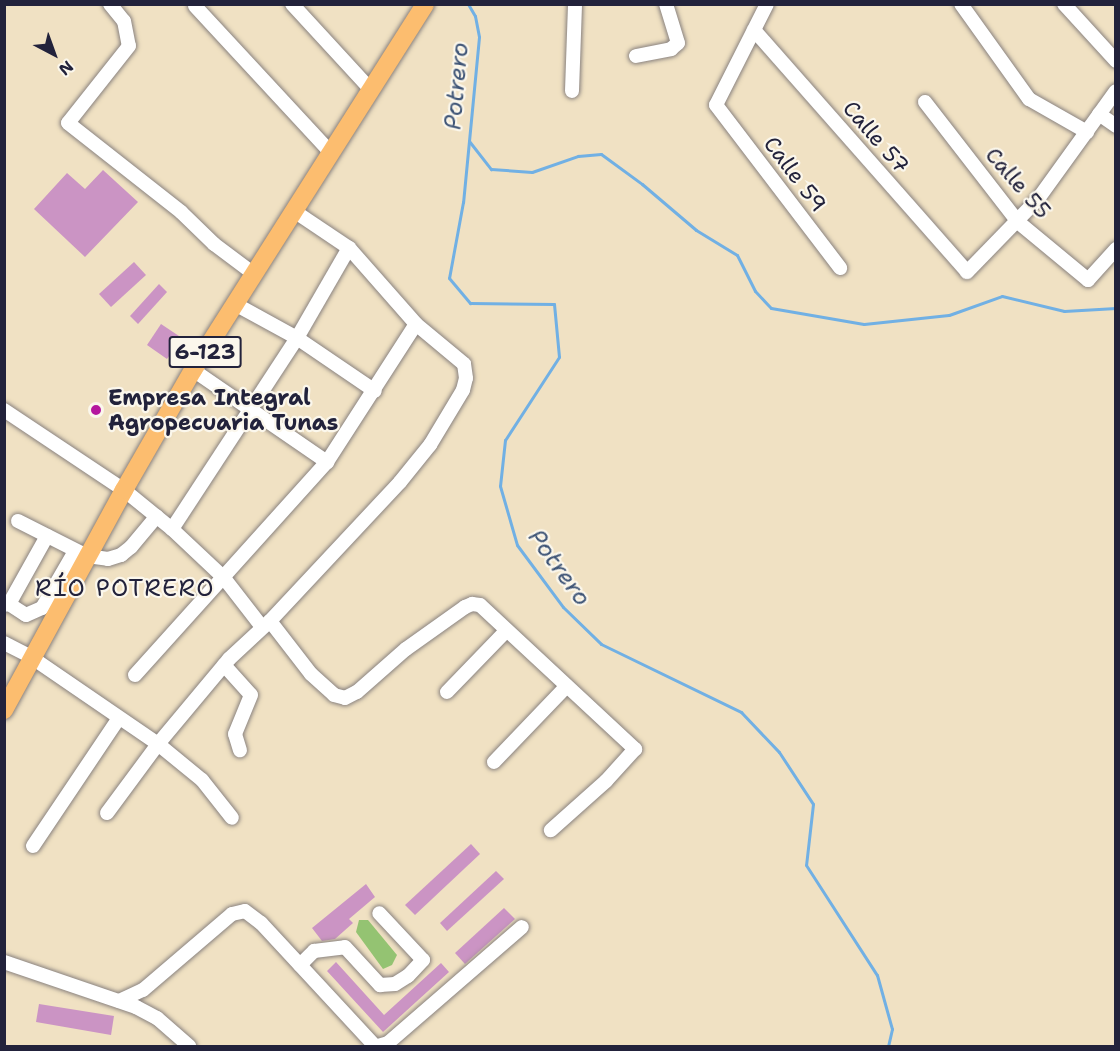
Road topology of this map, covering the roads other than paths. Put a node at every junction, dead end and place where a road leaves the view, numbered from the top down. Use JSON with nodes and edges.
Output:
{"nodes":[{"id":1,"x":110,"y":4,"type":"edge"},
{"id":2,"x":292,"y":4,"type":"edge"},
{"id":3,"x":425,"y":4,"type":"edge"},
{"id":4,"x":575,"y":4,"type":"edge"},
{"id":5,"x":666,"y":4,"type":"edge"},
{"id":6,"x":766,"y":4,"type":"edge"},
{"id":7,"x":961,"y":4,"type":"edge"},
{"id":8,"x":1064,"y":4,"type":"edge"},
{"id":9,"x":195,"y":6,"type":"dead end"},
{"id":10,"x":754,"y":30,"type":"junction"},
{"id":11,"x":636,"y":56,"type":"dead end"},
{"id":12,"x":1116,"y":61,"type":"edge"},
{"id":13,"x":371,"y":90,"type":"junction"},
{"id":14,"x":572,"y":91,"type":"dead end"},
{"id":15,"x":1116,"y":91,"type":"edge"},
{"id":16,"x":925,"y":102,"type":"dead end"},
{"id":17,"x":1099,"y":114,"type":"junction"},
{"id":18,"x":1116,"y":126,"type":"edge"},
{"id":19,"x":1087,"y":132,"type":"junction"},
{"id":20,"x":331,"y":153,"type":"junction"},
{"id":21,"x":294,"y":211,"type":"junction"},
{"id":22,"x":1018,"y":222,"type":"junction"},
{"id":23,"x":350,"y":248,"type":"junction"},
{"id":24,"x":1116,"y":249,"type":"edge"},
{"id":25,"x":840,"y":268,"type":"dead end"},
{"id":26,"x":254,"y":274,"type":"junction"},
{"id":27,"x":236,"y":304,"type":"junction"},
{"id":28,"x":417,"y":324,"type":"junction"},
{"id":29,"x":297,"y":338,"type":"junction"},
{"id":30,"x":194,"y":370,"type":"junction"},
{"id":31,"x":375,"y":391,"type":"junction"},
{"id":32,"x":249,"y":409,"type":"junction"},
{"id":33,"x":4,"y":410,"type":"edge"},
{"id":34,"x":327,"y":462,"type":"junction"},
{"id":35,"x":124,"y":490,"type":"junction"},
{"id":36,"x":157,"y":516,"type":"junction"},
{"id":37,"x":18,"y":521,"type":"dead end"},
{"id":38,"x":172,"y":529,"type":"junction"},
{"id":39,"x":47,"y":536,"type":"junction"},
{"id":40,"x":81,"y":554,"type":"junction"},
{"id":41,"x":224,"y":578,"type":"junction"},
{"id":42,"x":7,"y":604,"type":"edge"},
{"id":43,"x":266,"y":624,"type":"junction"},
{"id":44,"x":507,"y":630,"type":"junction"},
{"id":45,"x":4,"y":643,"type":"edge"},
{"id":46,"x":31,"y":657,"type":"junction"},
{"id":47,"x":224,"y":665,"type":"junction"},
{"id":48,"x":135,"y":675,"type":"dead end"},
{"id":49,"x":567,"y":686,"type":"junction"},
{"id":50,"x":447,"y":692,"type":"dead end"},
{"id":51,"x":4,"y":710,"type":"edge"},
{"id":52,"x":119,"y":718,"type":"junction"},
{"id":53,"x":158,"y":744,"type":"junction"},
{"id":54,"x":240,"y":750,"type":"dead end"},
{"id":55,"x":494,"y":762,"type":"dead end"},
{"id":56,"x":107,"y":813,"type":"dead end"},
{"id":57,"x":232,"y":818,"type":"dead end"},
{"id":58,"x":551,"y":830,"type":"dead end"},
{"id":59,"x":33,"y":846,"type":"dead end"},
{"id":60,"x":379,"y":913,"type":"dead end"},
{"id":61,"x":522,"y":927,"type":"dead end"},
{"id":62,"x":4,"y":962,"type":"edge"},
{"id":63,"x":300,"y":965,"type":"junction"},
{"id":64,"x":119,"y":1001,"type":"junction"},
{"id":65,"x":189,"y":1047,"type":"edge"},
{"id":66,"x":376,"y":1047,"type":"edge"}],
"edges":[{"from":1,"to":26,"type":"street"},
{"from":2,"to":13,"type":"street"},
{"from":3,"to":13,"type":"main road","number":"6-123"},
{"from":4,"to":14,"type":"street"},
{"from":5,"to":11,"type":"street"},
{"from":6,"to":10,"type":"street"},
{"from":7,"to":19,"type":"street"},
{"from":8,"to":12,"type":"street"},
{"from":9,"to":20,"type":"street"},
{"from":10,"to":22,"type":"street","name":"Calle 57"},
{"from":10,"to":25,"type":"street","name":"Calle 59"},
{"from":13,"to":20,"type":"main road","number":"6-123"},
{"from":15,"to":17,"type":"street"},
{"from":16,"to":22,"type":"street","name":"Calle 55"},
{"from":17,"to":18,"type":"street"},
{"from":17,"to":19,"type":"street"},
{"from":19,"to":22,"type":"street"},
{"from":20,"to":21,"type":"main road","number":"6-123"},
{"from":21,"to":23,"type":"street"},
{"from":21,"to":26,"type":"main road","number":"6-123"},
{"from":22,"to":24,"type":"street","name":"Calle 55"},
{"from":23,"to":28,"type":"street"},
{"from":23,"to":29,"type":"street"},
{"from":26,"to":27,"type":"main road","number":"6-123"},
{"from":27,"to":29,"type":"street"},
{"from":27,"to":30,"type":"main road","number":"6-123"},
{"from":28,"to":31,"type":"street"},
{"from":28,"to":43,"type":"street"},
{"from":29,"to":31,"type":"street"},
{"from":29,"to":32,"type":"street"},
{"from":30,"to":32,"type":"street"},
{"from":30,"to":35,"type":"main road","number":"6-123"},
{"from":31,"to":34,"type":"street"},
{"from":32,"to":34,"type":"street"},
{"from":32,"to":38,"type":"street"},
{"from":33,"to":35,"type":"street"},
{"from":34,"to":41,"type":"street"},
{"from":35,"to":36,"type":"street"},
{"from":35,"to":40,"type":"main road","number":"6-123"},
{"from":36,"to":38,"type":"street"},
{"from":36,"to":40,"type":"street"},
{"from":37,"to":39,"type":"street"},
{"from":38,"to":41,"type":"street"},
{"from":39,"to":40,"type":"street"},
{"from":39,"to":42,"type":"street"},
{"from":40,"to":42,"type":"street"},
{"from":40,"to":46,"type":"main road","number":"6-123"},
{"from":41,"to":43,"type":"street"},
{"from":41,"to":48,"type":"street"},
{"from":43,"to":44,"type":"street"},
{"from":43,"to":47,"type":"street"},
{"from":44,"to":49,"type":"street"},
{"from":44,"to":50,"type":"street"},
{"from":45,"to":46,"type":"street"},
{"from":46,"to":51,"type":"main road","number":"6-123"},
{"from":46,"to":52,"type":"street"},
{"from":47,"to":53,"type":"street"},
{"from":47,"to":54,"type":"street"},
{"from":49,"to":55,"type":"street"},
{"from":49,"to":58,"type":"street"},
{"from":52,"to":53,"type":"street"},
{"from":52,"to":59,"type":"street"},
{"from":53,"to":56,"type":"street"},
{"from":53,"to":57,"type":"street"},
{"from":60,"to":63,"type":"street"},
{"from":61,"to":66,"type":"street"},
{"from":62,"to":64,"type":"street"},
{"from":63,"to":64,"type":"street"},
{"from":63,"to":66,"type":"street"},
{"from":64,"to":65,"type":"street"}]}
